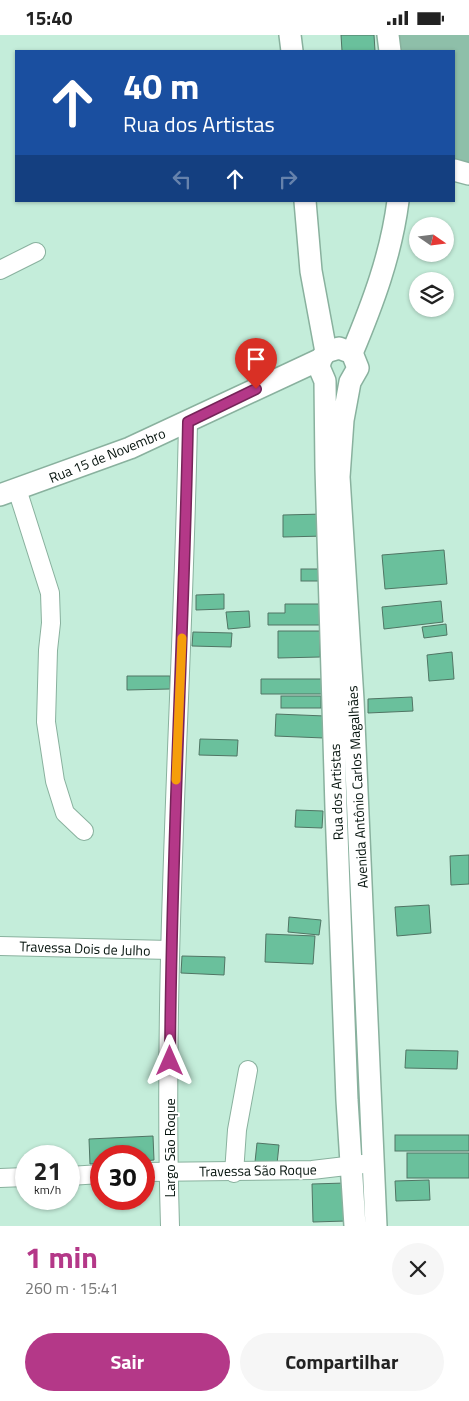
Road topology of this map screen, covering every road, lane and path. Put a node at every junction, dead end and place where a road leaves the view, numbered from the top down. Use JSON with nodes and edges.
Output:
{"nodes":[{"id":1,"x":290,"y":35,"type":"edge"},
{"id":2,"x":388,"y":35,"type":"edge"},
{"id":3,"x":292,"y":50,"type":"edge"},
{"id":4,"x":390,"y":50,"type":"edge"},
{"id":5,"x":455,"y":170,"type":"edge"},
{"id":6,"x":469,"y":174,"type":"edge"},
{"id":7,"x":305,"y":202,"type":"edge"},
{"id":8,"x":398,"y":202,"type":"edge"},
{"id":9,"x":36,"y":252,"type":"dead end"},
{"id":10,"x":0,"y":270,"type":"edge"},
{"id":11,"x":352,"y":353,"type":"junction"},
{"id":12,"x":324,"y":355,"type":"junction"},
{"id":13,"x":325,"y":381,"type":"junction"},
{"id":14,"x":350,"y":382,"type":"junction"},
{"id":15,"x":188,"y":422,"type":"junction"},
{"id":16,"x":8,"y":492,"type":"edge"},
{"id":17,"x":341,"y":637,"type":"junction"},
{"id":18,"x":84,"y":831,"type":"dead end"},
{"id":19,"x":361,"y":869,"type":"junction"},
{"id":20,"x":339,"y":870,"type":"junction"},
{"id":21,"x":0,"y":946,"type":"edge"},
{"id":22,"x":170,"y":950,"type":"junction"},
{"id":23,"x":248,"y":1070,"type":"dead end"},
{"id":24,"x":361,"y":1164,"type":"junction"},
{"id":25,"x":169,"y":1171,"type":"junction"},
{"id":26,"x":155,"y":1172,"type":"edge"},
{"id":27,"x":234,"y":1173,"type":"junction"},
{"id":28,"x":15,"y":1177,"type":"edge"},
{"id":29,"x":0,"y":1178,"type":"edge"},
{"id":30,"x":170,"y":1226,"type":"edge"},
{"id":31,"x":355,"y":1226,"type":"edge"},
{"id":32,"x":376,"y":1226,"type":"edge"}],
"edges":[{"from":1,"to":3,"type":"street"},
{"from":2,"to":4,"type":"street"},
{"from":5,"to":6,"type":"street"},
{"from":7,"to":12,"type":"street","name":"Rua dos Artistas"},
{"from":8,"to":11,"type":"street"},
{"from":9,"to":10,"type":"street"},
{"from":11,"to":12,"type":"street"},
{"from":11,"to":14,"type":"street","name":"Avenida Antônio Carlos Magalhães"},
{"from":12,"to":13,"type":"street","name":"Rua dos Artistas"},
{"from":12,"to":15,"type":"street","name":"Rua 15 de Novembro"},
{"from":13,"to":14,"type":"street"},
{"from":13,"to":17,"type":"street","name":"Rua dos Artistas"},
{"from":14,"to":17,"type":"street","name":"Avenida Antônio Carlos Magalhães"},
{"from":15,"to":16,"type":"street","name":"Rua 15 de Novembro"},
{"from":15,"to":22,"type":"street"},
{"from":16,"to":18,"type":"street"},
{"from":17,"to":19,"type":"street","name":"Avenida Antônio Carlos Magalhães"},
{"from":17,"to":20,"type":"street","name":"Rua dos Artistas"},
{"from":19,"to":20,"type":"street"},
{"from":19,"to":24,"type":"street","name":"Avenida Antônio Carlos Magalhães"},
{"from":20,"to":24,"type":"street","name":"Rua dos Artistas"},
{"from":21,"to":22,"type":"street","name":"Travessa Dois de Julho"},
{"from":22,"to":25,"type":"street","name":"Largo São Roque"},
{"from":23,"to":27,"type":"street"},
{"from":24,"to":27,"type":"street","name":"Travessa São Roque"},
{"from":24,"to":31,"type":"street","name":"Rua dos Artistas"},
{"from":24,"to":32,"type":"street","name":"Avenida Antônio Carlos Magalhães"},
{"from":25,"to":26,"type":"street","name":"Travessa São Roque"},
{"from":25,"to":27,"type":"street","name":"Travessa São Roque"},
{"from":25,"to":30,"type":"street","name":"Largo São Roque"},
{"from":28,"to":29,"type":"street"}]}
